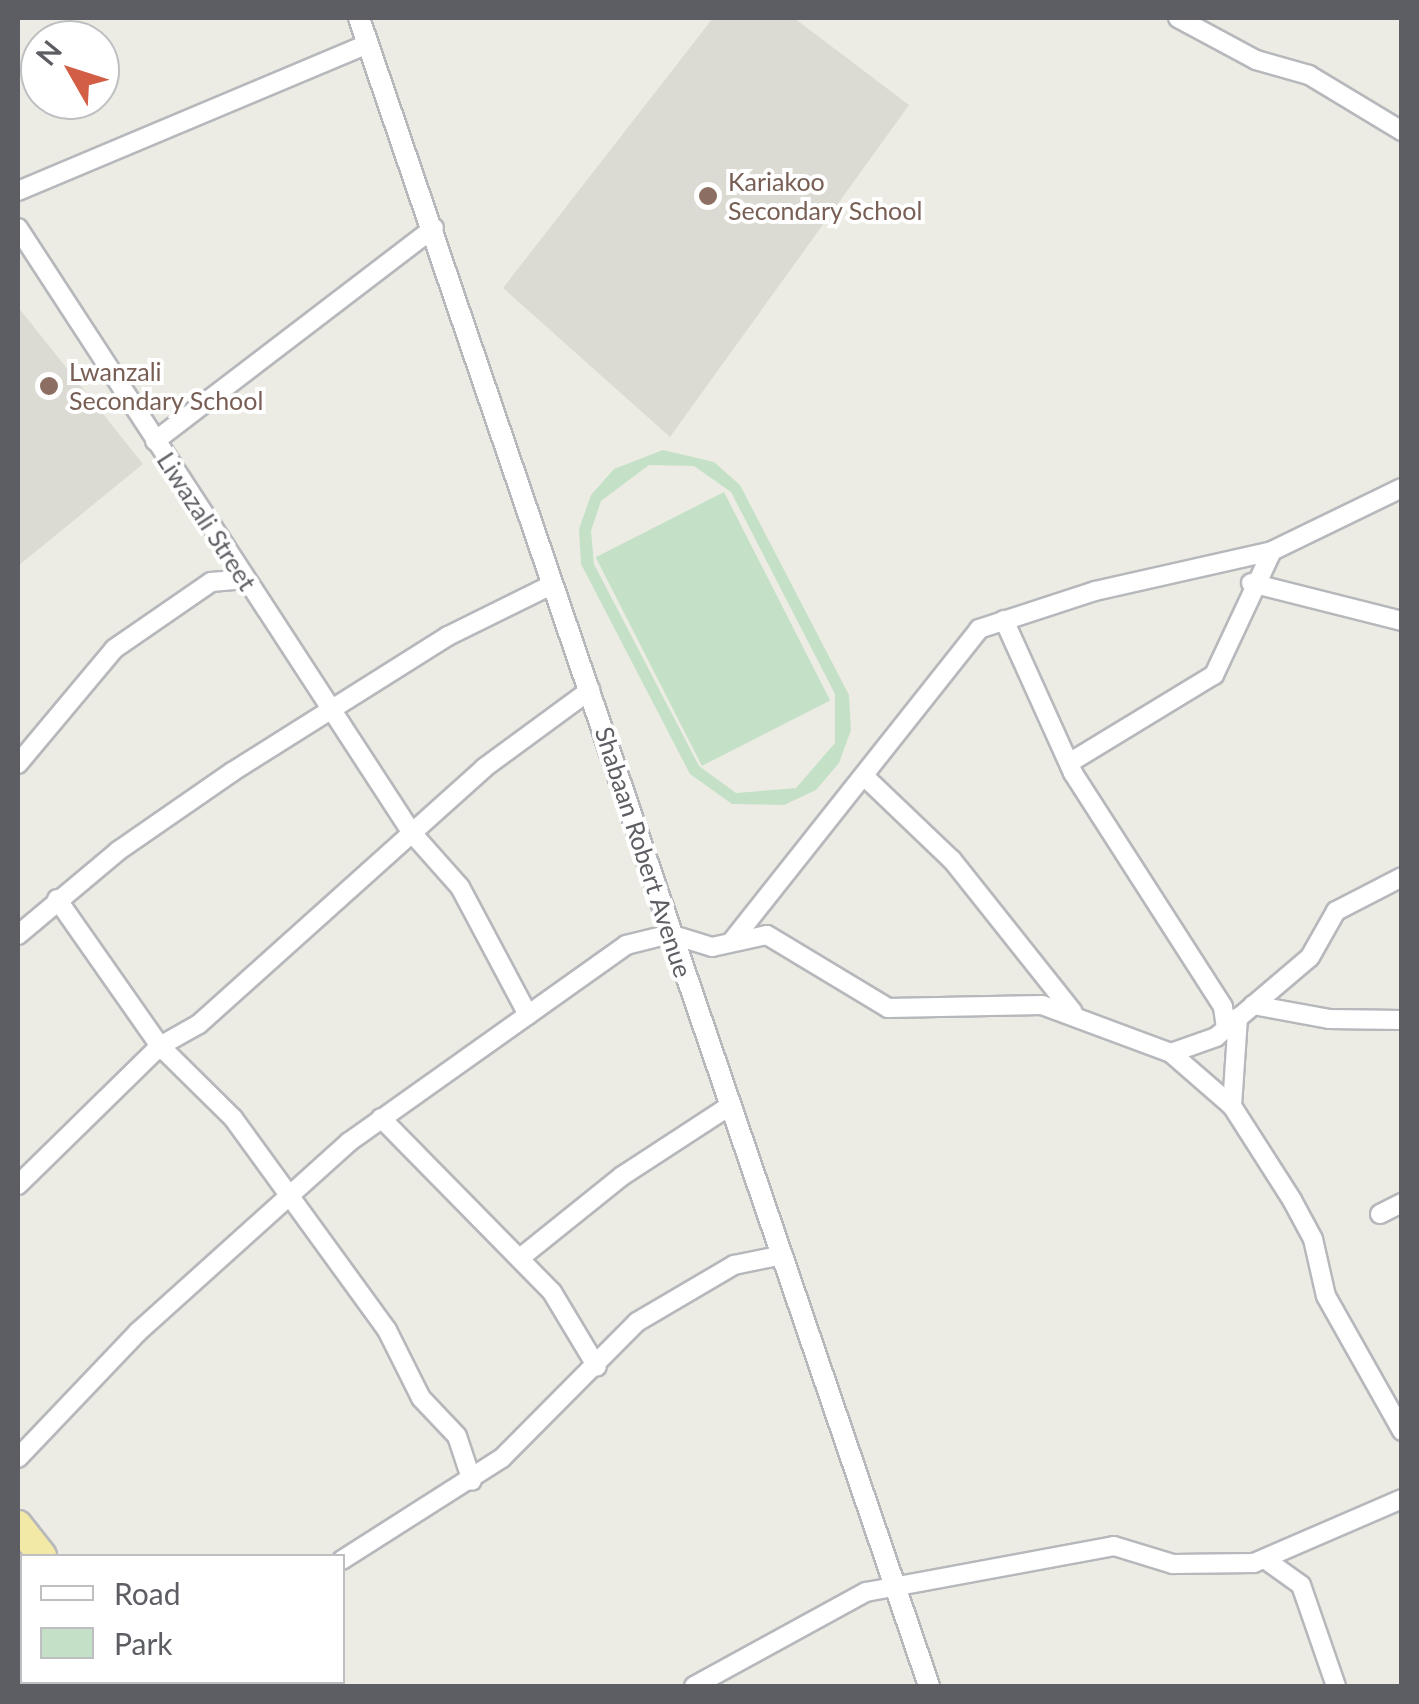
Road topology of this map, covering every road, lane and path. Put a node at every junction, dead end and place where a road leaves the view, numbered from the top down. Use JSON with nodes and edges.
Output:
{"nodes":[{"id":1,"x":359,"y":18,"type":"edge"},
{"id":2,"x":1178,"y":18,"type":"edge"},
{"id":3,"x":366,"y":44,"type":"junction"},
{"id":4,"x":1402,"y":131,"type":"edge"},
{"id":5,"x":18,"y":192,"type":"edge"},
{"id":6,"x":18,"y":228,"type":"edge"},
{"id":7,"x":434,"y":228,"type":"junction"},
{"id":8,"x":155,"y":441,"type":"junction"},
{"id":9,"x":1402,"y":488,"type":"edge"},
{"id":10,"x":1272,"y":550,"type":"junction"},
{"id":11,"x":243,"y":579,"type":"junction"},
{"id":12,"x":1250,"y":583,"type":"junction"},
{"id":13,"x":552,"y":585,"type":"junction"},
{"id":14,"x":1004,"y":620,"type":"junction"},
{"id":15,"x":1402,"y":621,"type":"edge"},
{"id":16,"x":590,"y":690,"type":"junction"},
{"id":17,"x":333,"y":712,"type":"junction"},
{"id":18,"x":1069,"y":763,"type":"junction"},
{"id":19,"x":18,"y":764,"type":"edge"},
{"id":20,"x":864,"y":777,"type":"junction"},
{"id":21,"x":412,"y":833,"type":"junction"},
{"id":22,"x":1402,"y":877,"type":"edge"},
{"id":23,"x":57,"y":899,"type":"junction"},
{"id":24,"x":758,"y":910,"type":"junction"},
{"id":25,"x":670,"y":934,"type":"junction"},
{"id":26,"x":18,"y":936,"type":"edge"},
{"id":27,"x":732,"y":941,"type":"junction"},
{"id":28,"x":796,"y":948,"type":"junction"},
{"id":29,"x":1073,"y":1012,"type":"junction"},
{"id":30,"x":528,"y":1015,"type":"junction"},
{"id":31,"x":1239,"y":1016,"type":"junction"},
{"id":32,"x":1402,"y":1020,"type":"edge"},
{"id":33,"x":160,"y":1046,"type":"junction"},
{"id":34,"x":1171,"y":1053,"type":"junction"},
{"id":35,"x":731,"y":1105,"type":"junction"},
{"id":36,"x":1232,"y":1106,"type":"junction"},
{"id":37,"x":381,"y":1118,"type":"junction"},
{"id":38,"x":18,"y":1185,"type":"edge"},
{"id":39,"x":288,"y":1196,"type":"junction"},
{"id":40,"x":1402,"y":1203,"type":"edge"},
{"id":41,"x":1380,"y":1214,"type":"dead end"},
{"id":42,"x":783,"y":1255,"type":"junction"},
{"id":43,"x":520,"y":1258,"type":"junction"},
{"id":44,"x":596,"y":1367,"type":"junction"},
{"id":45,"x":1402,"y":1431,"type":"edge"},
{"id":46,"x":18,"y":1458,"type":"edge"},
{"id":47,"x":472,"y":1481,"type":"junction"},
{"id":48,"x":1402,"y":1499,"type":"edge"},
{"id":49,"x":345,"y":1558,"type":"edge"},
{"id":50,"x":1266,"y":1560,"type":"junction"},
{"id":51,"x":896,"y":1587,"type":"junction"},
{"id":52,"x":694,"y":1686,"type":"edge"},
{"id":53,"x":929,"y":1686,"type":"edge"},
{"id":54,"x":1336,"y":1686,"type":"edge"}],
"edges":[{"from":1,"to":3,"type":"street","name":"Shabaan Robert Avenue"},
{"from":2,"to":4,"type":"street"},
{"from":3,"to":5,"type":"street"},
{"from":3,"to":7,"type":"street","name":"Shabaan Robert Avenue"},
{"from":6,"to":8,"type":"street","name":"Liwazali Street"},
{"from":7,"to":8,"type":"street"},
{"from":7,"to":13,"type":"street","name":"Shabaan Robert Avenue"},
{"from":8,"to":11,"type":"street","name":"Liwazali Street"},
{"from":9,"to":10,"type":"street"},
{"from":10,"to":12,"type":"street"},
{"from":10,"to":14,"type":"street"},
{"from":11,"to":17,"type":"street","name":"Liwazali Street"},
{"from":11,"to":19,"type":"street"},
{"from":12,"to":15,"type":"street"},
{"from":12,"to":18,"type":"street"},
{"from":13,"to":16,"type":"street","name":"Shabaan Robert Avenue"},
{"from":13,"to":17,"type":"street"},
{"from":14,"to":18,"type":"street"},
{"from":14,"to":20,"type":"street"},
{"from":16,"to":21,"type":"street"},
{"from":16,"to":25,"type":"street","name":"Shabaan Robert Avenue"},
{"from":17,"to":21,"type":"street","name":"Liwazali Street"},
{"from":17,"to":23,"type":"street"},
{"from":18,"to":31,"type":"street"},
{"from":20,"to":24,"type":"street"},
{"from":20,"to":29,"type":"street"},
{"from":21,"to":30,"type":"street","name":"Liwazali Street"},
{"from":21,"to":33,"type":"street"},
{"from":22,"to":31,"type":"street"},
{"from":23,"to":26,"type":"street"},
{"from":23,"to":33,"type":"street"},
{"from":24,"to":27,"type":"street"},
{"from":24,"to":28,"type":"street"},
{"from":25,"to":27,"type":"street"},
{"from":25,"to":30,"type":"street"},
{"from":25,"to":35,"type":"street","name":"Shabaan Robert Avenue"},
{"from":27,"to":28,"type":"street"},
{"from":28,"to":29,"type":"street"},
{"from":29,"to":34,"type":"street"},
{"from":30,"to":37,"type":"street"},
{"from":31,"to":32,"type":"street"},
{"from":31,"to":34,"type":"street"},
{"from":31,"to":36,"type":"street"},
{"from":33,"to":38,"type":"street"},
{"from":33,"to":39,"type":"street"},
{"from":34,"to":36,"type":"street"},
{"from":35,"to":42,"type":"street","name":"Shabaan Robert Avenue"},
{"from":35,"to":43,"type":"street"},
{"from":36,"to":45,"type":"street"},
{"from":37,"to":39,"type":"street"},
{"from":37,"to":43,"type":"street"},
{"from":39,"to":46,"type":"street"},
{"from":39,"to":47,"type":"street"},
{"from":40,"to":41,"type":"street"},
{"from":42,"to":44,"type":"street"},
{"from":42,"to":51,"type":"street","name":"Shabaan Robert Avenue"},
{"from":43,"to":44,"type":"street"},
{"from":44,"to":47,"type":"street"},
{"from":47,"to":49,"type":"street"},
{"from":48,"to":50,"type":"street"},
{"from":50,"to":51,"type":"street"},
{"from":50,"to":54,"type":"street"},
{"from":51,"to":52,"type":"street"},
{"from":51,"to":53,"type":"street","name":"Shabaan Robert Avenue"}]}
